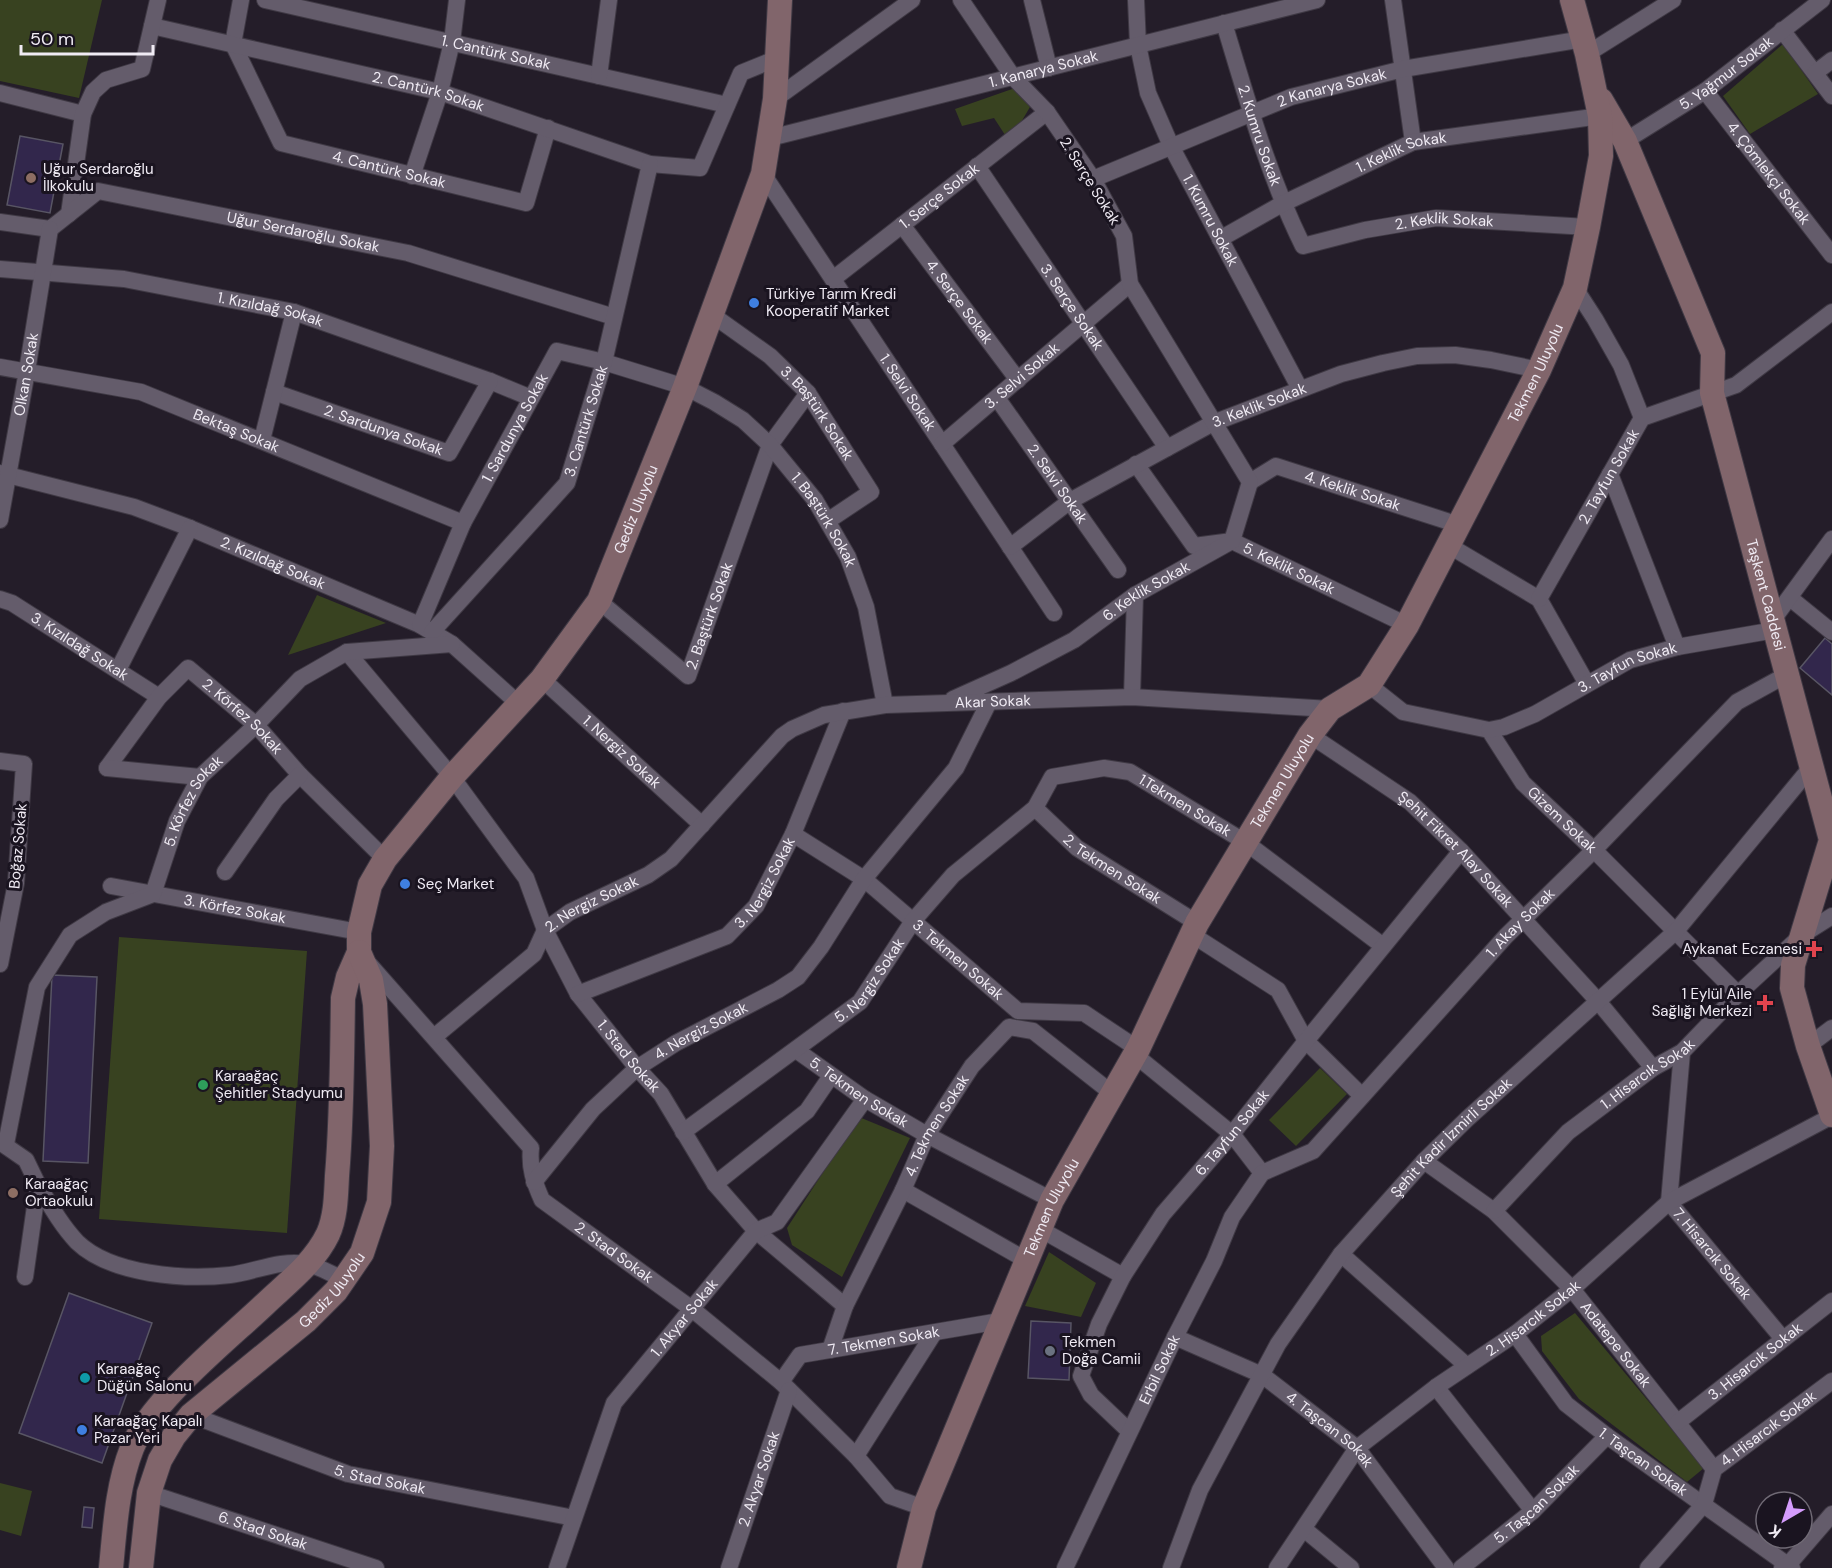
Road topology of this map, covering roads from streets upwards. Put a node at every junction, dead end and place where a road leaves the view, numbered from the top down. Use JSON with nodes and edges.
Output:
{"nodes":[{"id":1,"x":158,"y":0,"type":"edge"},
{"id":2,"x":241,"y":0,"type":"edge"},
{"id":3,"x":264,"y":0,"type":"edge"},
{"id":4,"x":458,"y":0,"type":"edge"},
{"id":5,"x":609,"y":0,"type":"edge"},
{"id":6,"x":780,"y":0,"type":"edge"},
{"id":7,"x":912,"y":0,"type":"edge"},
{"id":8,"x":961,"y":0,"type":"edge"},
{"id":9,"x":1032,"y":0,"type":"edge"},
{"id":10,"x":1136,"y":0,"type":"edge"},
{"id":11,"x":1317,"y":0,"type":"edge"},
{"id":12,"x":1393,"y":0,"type":"edge"},
{"id":13,"x":1572,"y":0,"type":"edge"},
{"id":14,"x":1673,"y":0,"type":"edge"},
{"id":15,"x":1822,"y":0,"type":"edge"},
{"id":16,"x":1224,"y":23,"type":"junction"},
{"id":17,"x":152,"y":27,"type":"junction"},
{"id":18,"x":1782,"y":30,"type":"junction"},
{"id":19,"x":452,"y":42,"type":"junction"},
{"id":20,"x":233,"y":44,"type":"junction"},
{"id":21,"x":1138,"y":45,"type":"junction"},
{"id":22,"x":1585,"y":46,"type":"junction"},
{"id":23,"x":778,"y":58,"type":"junction"},
{"id":24,"x":1832,"y":60,"type":"edge"},
{"id":25,"x":1048,"y":68,"type":"junction"},
{"id":26,"x":1403,"y":69,"type":"junction"},
{"id":27,"x":1815,"y":73,"type":"junction"},
{"id":28,"x":599,"y":76,"type":"junction"},
{"id":29,"x":1013,"y":77,"type":"junction"},
{"id":30,"x":1594,"y":87,"type":"junction"},
{"id":31,"x":1705,"y":91,"type":"junction"},
{"id":32,"x":440,"y":92,"type":"junction"},
{"id":33,"x":0,"y":93,"type":"edge"},
{"id":34,"x":1832,"y":96,"type":"edge"},
{"id":35,"x":776,"y":99,"type":"junction"},
{"id":36,"x":727,"y":105,"type":"junction"},
{"id":37,"x":1047,"y":112,"type":"junction"},
{"id":38,"x":83,"y":114,"type":"junction"},
{"id":39,"x":1251,"y":114,"type":"junction"},
{"id":40,"x":1600,"y":116,"type":"junction"},
{"id":41,"x":548,"y":128,"type":"junction"},
{"id":42,"x":770,"y":138,"type":"junction"},
{"id":43,"x":1625,"y":141,"type":"junction"},
{"id":44,"x":1413,"y":142,"type":"junction"},
{"id":45,"x":1172,"y":148,"type":"junction"},
{"id":46,"x":650,"y":164,"type":"junction"},
{"id":47,"x":977,"y":166,"type":"junction"},
{"id":48,"x":763,"y":174,"type":"junction"},
{"id":49,"x":412,"y":176,"type":"junction"},
{"id":50,"x":1093,"y":179,"type":"junction"},
{"id":51,"x":1282,"y":204,"type":"junction"},
{"id":52,"x":69,"y":214,"type":"junction"},
{"id":53,"x":0,"y":222,"type":"edge"},
{"id":54,"x":902,"y":225,"type":"junction"},
{"id":55,"x":1588,"y":227,"type":"junction"},
{"id":56,"x":50,"y":229,"type":"junction"},
{"id":57,"x":1220,"y":239,"type":"junction"},
{"id":58,"x":1303,"y":246,"type":"joint"},
{"id":59,"x":1832,"y":255,"type":"edge"},
{"id":60,"x":0,"y":269,"type":"edge"},
{"id":61,"x":42,"y":271,"type":"junction"},
{"id":62,"x":833,"y":279,"type":"junction"},
{"id":63,"x":1130,"y":284,"type":"junction"},
{"id":64,"x":1575,"y":288,"type":"junction"},
{"id":65,"x":294,"y":312,"type":"junction"},
{"id":66,"x":1832,"y":312,"type":"edge"},
{"id":67,"x":711,"y":314,"type":"junction"},
{"id":68,"x":614,"y":317,"type":"junction"},
{"id":69,"x":1083,"y":324,"type":"junction"},
{"id":70,"x":604,"y":362,"type":"junction"},
{"id":71,"x":0,"y":367,"type":"edge"},
{"id":72,"x":1539,"y":370,"type":"junction"},
{"id":73,"x":27,"y":371,"type":"junction"},
{"id":74,"x":1018,"y":380,"type":"junction"},
{"id":75,"x":489,"y":381,"type":"junction"},
{"id":76,"x":685,"y":387,"type":"junction"},
{"id":77,"x":1300,"y":389,"type":"junction"},
{"id":78,"x":274,"y":392,"type":"junction"},
{"id":79,"x":808,"y":393,"type":"junction"},
{"id":80,"x":1712,"y":393,"type":"junction"},
{"id":81,"x":531,"y":398,"type":"junction"},
{"id":82,"x":997,"y":398,"type":"junction"},
{"id":83,"x":1642,"y":418,"type":"junction"},
{"id":84,"x":1214,"y":423,"type":"junction"},
{"id":85,"x":262,"y":440,"type":"junction"},
{"id":86,"x":942,"y":444,"type":"junction"},
{"id":87,"x":771,"y":445,"type":"junction"},
{"id":88,"x":1167,"y":448,"type":"junction"},
{"id":89,"x":1136,"y":464,"type":"junction"},
{"id":90,"x":4,"y":473,"type":"edge"},
{"id":91,"x":1610,"y":474,"type":"junction"},
{"id":92,"x":1250,"y":482,"type":"junction"},
{"id":93,"x":1070,"y":501,"type":"junction"},
{"id":94,"x":0,"y":520,"type":"edge"},
{"id":95,"x":829,"y":520,"type":"junction"},
{"id":96,"x":464,"y":523,"type":"junction"},
{"id":97,"x":190,"y":528,"type":"junction"},
{"id":98,"x":1454,"y":535,"type":"junction"},
{"id":99,"x":1832,"y":539,"type":"edge"},
{"id":100,"x":1232,"y":541,"type":"junction"},
{"id":101,"x":1010,"y":547,"type":"junction"},
{"id":102,"x":1118,"y":570,"type":"dead end"},
{"id":103,"x":1135,"y":595,"type":"junction"},
{"id":104,"x":1790,"y":598,"type":"junction"},
{"id":105,"x":0,"y":599,"type":"edge"},
{"id":106,"x":1539,"y":599,"type":"junction"},
{"id":107,"x":599,"y":601,"type":"junction"},
{"id":108,"x":1054,"y":613,"type":"dead end"},
{"id":109,"x":1407,"y":625,"type":"junction"},
{"id":110,"x":1773,"y":626,"type":"junction"},
{"id":111,"x":426,"y":629,"type":"junction"},
{"id":112,"x":1832,"y":632,"type":"edge"},
{"id":113,"x":452,"y":644,"type":"junction"},
{"id":114,"x":1677,"y":647,"type":"junction"},
{"id":115,"x":347,"y":652,"type":"junction"},
{"id":116,"x":118,"y":670,"type":"junction"},
{"id":117,"x":1786,"y":675,"type":"junction"},
{"id":118,"x":542,"y":679,"type":"junction"},
{"id":119,"x":1587,"y":684,"type":"junction"},
{"id":120,"x":1369,"y":686,"type":"junction"},
{"id":121,"x":159,"y":697,"type":"junction"},
{"id":122,"x":1132,"y":697,"type":"junction"},
{"id":123,"x":946,"y":702,"type":"junction"},
{"id":124,"x":989,"y":702,"type":"junction"},
{"id":125,"x":520,"y":705,"type":"junction"},
{"id":126,"x":885,"y":705,"type":"junction"},
{"id":127,"x":1330,"y":709,"type":"junction"},
{"id":128,"x":843,"y":711,"type":"junction"},
{"id":129,"x":256,"y":725,"type":"junction"},
{"id":130,"x":1489,"y":730,"type":"junction"},
{"id":131,"x":1310,"y":735,"type":"junction"},
{"id":132,"x":0,"y":761,"type":"edge"},
{"id":133,"x":1812,"y":766,"type":"junction"},
{"id":134,"x":300,"y":775,"type":"junction"},
{"id":135,"x":200,"y":777,"type":"junction"},
{"id":136,"x":452,"y":777,"type":"junction"},
{"id":137,"x":1035,"y":808,"type":"junction"},
{"id":138,"x":702,"y":825,"type":"junction"},
{"id":139,"x":793,"y":834,"type":"junction"},
{"id":140,"x":1245,"y":842,"type":"junction"},
{"id":141,"x":1461,"y":850,"type":"junction"},
{"id":142,"x":1594,"y":850,"type":"junction"},
{"id":143,"x":385,"y":859,"type":"junction"},
{"id":144,"x":225,"y":872,"type":"dead end"},
{"id":145,"x":864,"y":879,"type":"junction"},
{"id":146,"x":111,"y":886,"type":"dead end"},
{"id":147,"x":153,"y":894,"type":"junction"},
{"id":148,"x":1832,"y":916,"type":"edge"},
{"id":149,"x":1524,"y":919,"type":"junction"},
{"id":150,"x":913,"y":921,"type":"junction"},
{"id":151,"x":1194,"y":928,"type":"junction"},
{"id":152,"x":545,"y":930,"type":"junction"},
{"id":153,"x":1676,"y":931,"type":"junction"},
{"id":154,"x":1802,"y":935,"type":"junction"},
{"id":155,"x":359,"y":942,"type":"junction"},
{"id":156,"x":1383,"y":946,"type":"junction"},
{"id":157,"x":0,"y":961,"type":"edge"},
{"id":158,"x":578,"y":994,"type":"junction"},
{"id":159,"x":1738,"y":994,"type":"junction"},
{"id":160,"x":1597,"y":1000,"type":"junction"},
{"id":161,"x":1832,"y":1028,"type":"edge"},
{"id":162,"x":434,"y":1036,"type":"junction"},
{"id":163,"x":1306,"y":1041,"type":"junction"},
{"id":164,"x":1808,"y":1046,"type":"junction"},
{"id":165,"x":796,"y":1050,"type":"junction"},
{"id":166,"x":1137,"y":1052,"type":"junction"},
{"id":167,"x":1682,"y":1052,"type":"junction"},
{"id":168,"x":637,"y":1068,"type":"junction"},
{"id":169,"x":1653,"y":1068,"type":"junction"},
{"id":170,"x":831,"y":1076,"type":"junction"},
{"id":171,"x":1113,"y":1094,"type":"junction"},
{"id":172,"x":1362,"y":1096,"type":"junction"},
{"id":173,"x":865,"y":1099,"type":"junction"},
{"id":174,"x":1832,"y":1116,"type":"edge"},
{"id":175,"x":683,"y":1131,"type":"junction"},
{"id":176,"x":1232,"y":1134,"type":"junction"},
{"id":177,"x":927,"y":1135,"type":"junction"},
{"id":178,"x":3,"y":1143,"type":"edge"},
{"id":179,"x":1424,"y":1161,"type":"junction"},
{"id":180,"x":1262,"y":1173,"type":"junction"},
{"id":181,"x":534,"y":1182,"type":"junction"},
{"id":182,"x":715,"y":1184,"type":"junction"},
{"id":183,"x":38,"y":1185,"type":"junction"},
{"id":184,"x":903,"y":1190,"type":"junction"},
{"id":185,"x":1052,"y":1200,"type":"junction"},
{"id":186,"x":1669,"y":1202,"type":"junction"},
{"id":187,"x":1494,"y":1211,"type":"junction"},
{"id":188,"x":1040,"y":1229,"type":"junction"},
{"id":189,"x":756,"y":1231,"type":"junction"},
{"id":190,"x":1341,"y":1254,"type":"junction"},
{"id":191,"x":1026,"y":1260,"type":"junction"},
{"id":192,"x":307,"y":1264,"type":"junction"},
{"id":193,"x":1123,"y":1276,"type":"junction"},
{"id":194,"x":25,"y":1277,"type":"dead end"},
{"id":195,"x":345,"y":1280,"type":"junction"},
{"id":196,"x":1572,"y":1289,"type":"junction"},
{"id":197,"x":1832,"y":1301,"type":"edge"},
{"id":198,"x":845,"y":1306,"type":"junction"},
{"id":199,"x":692,"y":1309,"type":"junction"},
{"id":200,"x":1000,"y":1322,"type":"junction"},
{"id":201,"x":934,"y":1333,"type":"junction"},
{"id":202,"x":1515,"y":1334,"type":"junction"},
{"id":203,"x":1175,"y":1336,"type":"junction"},
{"id":204,"x":1783,"y":1339,"type":"junction"},
{"id":205,"x":830,"y":1350,"type":"junction"},
{"id":206,"x":1467,"y":1366,"type":"junction"},
{"id":207,"x":1262,"y":1375,"type":"junction"},
{"id":208,"x":1832,"y":1381,"type":"edge"},
{"id":209,"x":785,"y":1386,"type":"junction"},
{"id":210,"x":1436,"y":1387,"type":"junction"},
{"id":211,"x":191,"y":1415,"type":"junction"},
{"id":212,"x":1678,"y":1422,"type":"junction"},
{"id":213,"x":1129,"y":1431,"type":"junction"},
{"id":214,"x":1607,"y":1436,"type":"junction"},
{"id":215,"x":1356,"y":1448,"type":"junction"},
{"id":216,"x":856,"y":1456,"type":"junction"},
{"id":217,"x":1714,"y":1470,"type":"junction"},
{"id":218,"x":149,"y":1493,"type":"junction"},
{"id":219,"x":1704,"y":1504,"type":"junction"},
{"id":220,"x":924,"y":1508,"type":"junction"},
{"id":221,"x":1533,"y":1511,"type":"junction"},
{"id":222,"x":1832,"y":1514,"type":"edge"},
{"id":223,"x":574,"y":1518,"type":"junction"},
{"id":224,"x":1304,"y":1529,"type":"junction"},
{"id":225,"x":1787,"y":1567,"type":"edge"},
{"id":226,"x":111,"y":1568,"type":"edge"},
{"id":227,"x":141,"y":1568,"type":"edge"},
{"id":228,"x":376,"y":1568,"type":"edge"},
{"id":229,"x":557,"y":1568,"type":"edge"},
{"id":230,"x":729,"y":1568,"type":"edge"},
{"id":231,"x":909,"y":1568,"type":"edge"},
{"id":232,"x":1065,"y":1568,"type":"edge"},
{"id":233,"x":1171,"y":1568,"type":"edge"},
{"id":234,"x":1278,"y":1568,"type":"edge"},
{"id":235,"x":1351,"y":1568,"type":"edge"},
{"id":236,"x":1446,"y":1568,"type":"edge"},
{"id":237,"x":1461,"y":1568,"type":"edge"},
{"id":238,"x":1648,"y":1568,"type":"edge"}],
"edges":[{"from":1,"to":17,"type":"street"},
{"from":2,"to":20,"type":"street"},
{"from":3,"to":19,"type":"street","name":"1. Cantürk Sokak"},
{"from":4,"to":19,"type":"street"},
{"from":5,"to":28,"type":"street"},
{"from":6,"to":23,"type":"street","name":"Gediz Uluyolu"},
{"from":7,"to":35,"type":"street"},
{"from":8,"to":29,"type":"street","name":"2. Serçe Sokak"},
{"from":9,"to":25,"type":"street"},
{"from":10,"to":21,"type":"street","name":"1. Kumru Sokak"},
{"from":11,"to":16,"type":"street","name":"1. Kanarya Sokak"},
{"from":12,"to":26,"type":"street"},
{"from":13,"to":22,"type":"street","name":"Tekmen Uluyolu"},
{"from":14,"to":22,"type":"street"},
{"from":15,"to":18,"type":"street","name":"5. Yağmur Sokak"},
{"from":16,"to":21,"type":"street","name":"1. Kanarya Sokak"},
{"from":16,"to":39,"type":"street","name":"2. Kumru Sokak"},
{"from":17,"to":20,"type":"street","name":"2. Cantürk Sokak"},
{"from":17,"to":38,"type":"street"},
{"from":18,"to":27,"type":"street"},
{"from":18,"to":31,"type":"street","name":"5. Yağmur Sokak"},
{"from":19,"to":28,"type":"street","name":"1. Cantürk Sokak"},
{"from":19,"to":32,"type":"street"},
{"from":20,"to":32,"type":"street","name":"2. Cantürk Sokak"},
{"from":20,"to":49,"type":"street","name":"4. Cantürk Sokak"},
{"from":21,"to":25,"type":"street","name":"1. Kanarya Sokak"},
{"from":21,"to":45,"type":"street","name":"1. Kumru Sokak"},
{"from":22,"to":26,"type":"street","name":"2 Kanarya Sokak"},
{"from":22,"to":30,"type":"street","name":"Tekmen Uluyolu"},
{"from":23,"to":35,"type":"street","name":"Gediz Uluyolu"},
{"from":23,"to":36,"type":"street"},
{"from":24,"to":27,"type":"street"},
{"from":25,"to":29,"type":"street","name":"1. Kanarya Sokak"},
{"from":26,"to":39,"type":"street","name":"2 Kanarya Sokak"},
{"from":26,"to":44,"type":"street"},
{"from":27,"to":34,"type":"street"},
{"from":28,"to":36,"type":"street","name":"1. Cantürk Sokak"},
{"from":29,"to":37,"type":"street","name":"2. Serçe Sokak"},
{"from":29,"to":42,"type":"street","name":"1. Kanarya Sokak"},
{"from":30,"to":40,"type":"street","name":"Tekmen Uluyolu"},
{"from":30,"to":43,"type":"street","name":"Taşkent Caddesi"},
{"from":31,"to":43,"type":"street","name":"5. Yağmur Sokak"},
{"from":31,"to":59,"type":"street","name":"4. Çömlekçi Sokak"},
{"from":32,"to":41,"type":"street","name":"2. Cantürk Sokak"},
{"from":32,"to":49,"type":"street"},
{"from":33,"to":38,"type":"street"},
{"from":35,"to":42,"type":"street","name":"Gediz Uluyolu"},
{"from":36,"to":46,"type":"street","name":"2. Cantürk Sokak"},
{"from":37,"to":47,"type":"street","name":"1. Serçe Sokak"},
{"from":37,"to":50,"type":"street","name":"2. Serçe Sokak"},
{"from":38,"to":52,"type":"street"},
{"from":39,"to":45,"type":"street","name":"2 Kanarya Sokak"},
{"from":39,"to":51,"type":"street","name":"2. Kumru Sokak"},
{"from":40,"to":44,"type":"street","name":"1. Keklik Sokak"},
{"from":40,"to":55,"type":"street","name":"Tekmen Uluyolu"},
{"from":41,"to":46,"type":"street","name":"2. Cantürk Sokak"},
{"from":41,"to":49,"type":"street","name":"4. Cantürk Sokak"},
{"from":42,"to":48,"type":"street","name":"Gediz Uluyolu"},
{"from":43,"to":80,"type":"street","name":"Taşkent Caddesi"},
{"from":44,"to":51,"type":"street","name":"1. Keklik Sokak"},
{"from":45,"to":50,"type":"street","name":"2 Kanarya Sokak"},
{"from":45,"to":57,"type":"street","name":"1. Kumru Sokak"},
{"from":46,"to":68,"type":"street","name":"3. Cantürk Sokak"},
{"from":47,"to":54,"type":"street","name":"1. Serçe Sokak"},
{"from":47,"to":69,"type":"street","name":"3. Serçe Sokak"},
{"from":48,"to":62,"type":"street","name":"1. Selvi Sokak"},
{"from":48,"to":67,"type":"street","name":"Gediz Uluyolu"},
{"from":50,"to":63,"type":"street","name":"2. Serçe Sokak"},
{"from":51,"to":57,"type":"street","name":"1. Keklik Sokak"},
{"from":51,"to":58,"type":"street","name":"2. Kumru Sokak"},
{"from":52,"to":56,"type":"street","name":"Uğur Serdaroğlu Sokak"},
{"from":52,"to":68,"type":"street","name":"Uğur Serdaroğlu Sokak"},
{"from":53,"to":56,"type":"street"},
{"from":54,"to":62,"type":"street","name":"1. Serçe Sokak"},
{"from":54,"to":74,"type":"street","name":"4. Serçe Sokak"},
{"from":55,"to":58,"type":"street","name":"2. Keklik Sokak"},
{"from":55,"to":64,"type":"street","name":"Tekmen Uluyolu"},
{"from":56,"to":61,"type":"street","name":"Olkan Sokak"},
{"from":57,"to":77,"type":"street","name":"1. Kumru Sokak"},
{"from":60,"to":61,"type":"street","name":"1. Kızıldağ Sokak"},
{"from":61,"to":65,"type":"street","name":"1. Kızıldağ Sokak"},
{"from":61,"to":73,"type":"street","name":"Olkan Sokak"},
{"from":62,"to":86,"type":"street","name":"1. Selvi Sokak"},
{"from":63,"to":69,"type":"street","name":"3. Selvi Sokak"},
{"from":63,"to":84,"type":"street","name":"2. Serçe Sokak"},
{"from":64,"to":72,"type":"street","name":"Tekmen Uluyolu"},
{"from":64,"to":83,"type":"street"},
{"from":65,"to":75,"type":"street","name":"1. Kızıldağ Sokak"},
{"from":65,"to":78,"type":"street"},
{"from":66,"to":80,"type":"street","name":"2. Tayfun Sokak"},
{"from":67,"to":76,"type":"street","name":"Gediz Uluyolu"},
{"from":67,"to":79,"type":"street","name":"3. Baştürk Sokak"},
{"from":68,"to":70,"type":"street","name":"3. Cantürk Sokak"},
{"from":69,"to":74,"type":"street","name":"3. Selvi Sokak"},
{"from":69,"to":88,"type":"street","name":"3. Serçe Sokak"},
{"from":70,"to":76,"type":"street","name":"1. Sardunya Sokak"},
{"from":70,"to":81,"type":"street","name":"1. Sardunya Sokak"},
{"from":70,"to":111,"type":"street","name":"3. Cantürk Sokak"},
{"from":71,"to":73,"type":"street","name":"Bektaş Sokak"},
{"from":72,"to":77,"type":"street","name":"3. Keklik Sokak"},
{"from":72,"to":98,"type":"street","name":"Tekmen Uluyolu"},
{"from":73,"to":85,"type":"street","name":"Bektaş Sokak"},
{"from":73,"to":90,"type":"street","name":"Olkan Sokak"},
{"from":74,"to":82,"type":"street","name":"3. Selvi Sokak"},
{"from":75,"to":78,"type":"street","name":"2. Sardunya Sokak"},
{"from":75,"to":81,"type":"street","name":"1. Kızıldağ Sokak"},
{"from":76,"to":87,"type":"street","name":"1. Baştürk Sokak"},
{"from":76,"to":107,"type":"street","name":"Gediz Uluyolu"},
{"from":77,"to":84,"type":"street","name":"3. Keklik Sokak"},
{"from":78,"to":85,"type":"street"},
{"from":79,"to":87,"type":"street"},
{"from":79,"to":95,"type":"street","name":"3. Baştürk Sokak"},
{"from":80,"to":83,"type":"street","name":"2. Tayfun Sokak"},
{"from":80,"to":110,"type":"street","name":"Taşkent Caddesi"},
{"from":81,"to":96,"type":"street","name":"1. Sardunya Sokak"},
{"from":82,"to":86,"type":"street","name":"3. Selvi Sokak"},
{"from":82,"to":93,"type":"street","name":"2. Selvi Sokak"},
{"from":83,"to":91,"type":"street","name":"2. Tayfun Sokak"},
{"from":84,"to":88,"type":"street","name":"3. Keklik Sokak"},
{"from":84,"to":92,"type":"street"},
{"from":85,"to":96,"type":"street","name":"Bektaş Sokak"},
{"from":86,"to":101,"type":"street","name":"1. Selvi Sokak"},
{"from":87,"to":95,"type":"street","name":"1. Baştürk Sokak"},
{"from":87,"to":107,"type":"street","name":"2. Baştürk Sokak"},
{"from":88,"to":89,"type":"street","name":"3. Keklik Sokak"},
{"from":89,"to":93,"type":"street","name":"3. Keklik Sokak"},
{"from":89,"to":100,"type":"street","name":"5. Keklik Sokak"},
{"from":90,"to":94,"type":"street","name":"Olkan Sokak"},
{"from":90,"to":97,"type":"street","name":"2. Kızıldağ Sokak"},
{"from":91,"to":106,"type":"street","name":"2. Tayfun Sokak"},
{"from":91,"to":114,"type":"street"},
{"from":92,"to":98,"type":"street","name":"4. Keklik Sokak"},
{"from":92,"to":100,"type":"street"},
{"from":93,"to":101,"type":"street","name":"3. Keklik Sokak"},
{"from":93,"to":102,"type":"street","name":"2. Selvi Sokak"},
{"from":95,"to":126,"type":"street","name":"1. Baştürk Sokak"},
{"from":96,"to":111,"type":"street","name":"1. Sardunya Sokak"},
{"from":97,"to":111,"type":"street","name":"2. Kızıldağ Sokak"},
{"from":97,"to":116,"type":"street"},
{"from":98,"to":106,"type":"street","name":"4. Keklik Sokak"},
{"from":98,"to":109,"type":"street","name":"Tekmen Uluyolu"},
{"from":99,"to":104,"type":"street"},
{"from":100,"to":103,"type":"street","name":"6. Keklik Sokak"},
{"from":100,"to":109,"type":"street","name":"5. Keklik Sokak"},
{"from":101,"to":108,"type":"street","name":"1. Selvi Sokak"},
{"from":103,"to":122,"type":"street"},
{"from":103,"to":123,"type":"street","name":"6. Keklik Sokak"},
{"from":104,"to":110,"type":"street"},
{"from":104,"to":112,"type":"street"},
{"from":105,"to":116,"type":"street","name":"3. Kızıldağ Sokak"},
{"from":106,"to":119,"type":"street"},
{"from":107,"to":118,"type":"street","name":"Gediz Uluyolu"},
{"from":109,"to":120,"type":"street","name":"Tekmen Uluyolu"},
{"from":110,"to":114,"type":"street","name":"3. Tayfun Sokak"},
{"from":110,"to":117,"type":"street","name":"Taşkent Caddesi"},
{"from":111,"to":113,"type":"street","name":"2. Kızıldağ Sokak"},
{"from":113,"to":115,"type":"street"},
{"from":113,"to":125,"type":"street","name":"2. Kızıldağ Sokak"},
{"from":114,"to":119,"type":"street","name":"3. Tayfun Sokak"},
{"from":115,"to":129,"type":"street","name":"5. Körfez Sokak"},
{"from":115,"to":136,"type":"street","name":"1. Stad Sokak"},
{"from":116,"to":121,"type":"street","name":"3. Kızıldağ Sokak"},
{"from":117,"to":133,"type":"street","name":"Taşkent Caddesi"},
{"from":117,"to":142,"type":"street","name":"1. Akay Sokak"},
{"from":118,"to":125,"type":"street","name":"Gediz Uluyolu"},
{"from":118,"to":138,"type":"street","name":"1. Nergiz Sokak"},
{"from":119,"to":130,"type":"street","name":"3. Tayfun Sokak"},
{"from":120,"to":127,"type":"street","name":"Tekmen Uluyolu"},
{"from":120,"to":130,"type":"street"},
{"from":121,"to":129,"type":"street","name":"2. Körfez Sokak"},
{"from":121,"to":135,"type":"street","name":"2. Körfez Sokak"},
{"from":122,"to":124,"type":"street","name":"Akar Sokak"},
{"from":122,"to":127,"type":"street","name":"Akar Sokak"},
{"from":123,"to":124,"type":"street","name":"Akar Sokak"},
{"from":123,"to":126,"type":"street","name":"Akar Sokak"},
{"from":124,"to":145,"type":"street","name":"4. Nergiz Sokak"},
{"from":125,"to":136,"type":"street","name":"Gediz Uluyolu"},
{"from":126,"to":128,"type":"street","name":"Akar Sokak"},
{"from":127,"to":131,"type":"street","name":"Tekmen Uluyolu"},
{"from":128,"to":138,"type":"street","name":"Akar Sokak"},
{"from":128,"to":139,"type":"street","name":"3. Nergiz Sokak"},
{"from":129,"to":134,"type":"street","name":"2. Körfez Sokak"},
{"from":129,"to":135,"type":"street","name":"5. Körfez Sokak"},
{"from":130,"to":142,"type":"street","name":"Gizem Sokak"},
{"from":131,"to":140,"type":"street","name":"Tekmen Uluyolu"},
{"from":131,"to":141,"type":"street","name":"Şehit Fikret Alay Sokak"},
{"from":132,"to":157,"type":"street","name":"Boğaz Sokak"},
{"from":133,"to":153,"type":"street","name":"Şehit Kadir İzmirli Sokak"},
{"from":133,"to":154,"type":"street","name":"Taşkent Caddesi"},
{"from":134,"to":143,"type":"street","name":"2. Körfez Sokak"},
{"from":134,"to":144,"type":"street"},
{"from":135,"to":147,"type":"street","name":"5. Körfez Sokak"},
{"from":136,"to":143,"type":"street","name":"Gediz Uluyolu"},
{"from":136,"to":152,"type":"street","name":"1. Stad Sokak"},
{"from":137,"to":140,"type":"street","name":"1.Tekmen Sokak"},
{"from":137,"to":150,"type":"street","name":"5. Nergiz Sokak"},
{"from":137,"to":151,"type":"street","name":"2. Tekmen Sokak"},
{"from":138,"to":152,"type":"street","name":"2. Nergiz Sokak"},
{"from":139,"to":145,"type":"street","name":"3. Tekmen Sokak"},
{"from":139,"to":158,"type":"street","name":"3. Nergiz Sokak"},
{"from":140,"to":151,"type":"street","name":"Tekmen Uluyolu"},
{"from":140,"to":156,"type":"street"},
{"from":141,"to":149,"type":"street","name":"Şehit Fikret Alay Sokak"},
{"from":141,"to":156,"type":"street","name":"6. Tayfun Sokak"},
{"from":142,"to":149,"type":"street","name":"1. Akay Sokak"},
{"from":142,"to":153,"type":"street","name":"Gizem Sokak"},
{"from":143,"to":155,"type":"street","name":"Gediz Uluyolu"},
{"from":145,"to":150,"type":"street","name":"3. Tekmen Sokak"},
{"from":145,"to":168,"type":"street","name":"4. Nergiz Sokak"},
{"from":146,"to":147,"type":"street","name":"3. Körfez Sokak"},
{"from":147,"to":155,"type":"street","name":"3. Körfez Sokak"},
{"from":147,"to":178,"type":"street"},
{"from":148,"to":154,"type":"street","name":"1. Hisarcık Sokak"},
{"from":149,"to":160,"type":"street","name":"Şehit Fikret Alay Sokak"},
{"from":149,"to":172,"type":"street","name":"1. Akay Sokak"},
{"from":150,"to":165,"type":"street","name":"5. Nergiz Sokak"},
{"from":150,"to":166,"type":"street","name":"3. Tekmen Sokak"},
{"from":151,"to":163,"type":"street"},
{"from":151,"to":166,"type":"street","name":"Tekmen Uluyolu"},
{"from":152,"to":158,"type":"street","name":"1. Stad Sokak"},
{"from":152,"to":162,"type":"street","name":"2. Nergiz Sokak"},
{"from":153,"to":159,"type":"street","name":"Gizem Sokak"},
{"from":153,"to":160,"type":"street","name":"Şehit Kadir İzmirli Sokak"},
{"from":154,"to":159,"type":"street","name":"1. Hisarcık Sokak"},
{"from":154,"to":164,"type":"street","name":"Taşkent Caddesi"},
{"from":155,"to":162,"type":"street","name":"2. Stad Sokak"},
{"from":155,"to":192,"type":"street","name":"Gediz Uluyolu"},
{"from":155,"to":195,"type":"street","name":"Gediz Uluyolu"},
{"from":156,"to":163,"type":"street","name":"6. Tayfun Sokak"},
{"from":158,"to":168,"type":"street","name":"1. Stad Sokak"},
{"from":159,"to":167,"type":"street","name":"1. Hisarcık Sokak"},
{"from":160,"to":169,"type":"street","name":"Şehit Fikret Alay Sokak"},
{"from":160,"to":179,"type":"street","name":"Şehit Kadir İzmirli Sokak"},
{"from":161,"to":164,"type":"street"},
{"from":162,"to":181,"type":"street","name":"2. Stad Sokak"},
{"from":163,"to":172,"type":"street"},
{"from":163,"to":176,"type":"street","name":"6. Tayfun Sokak"},
{"from":164,"to":174,"type":"street","name":"Taşkent Caddesi"},
{"from":165,"to":170,"type":"street","name":"5. Tekmen Sokak"},
{"from":165,"to":175,"type":"street","name":"5. Nergiz Sokak"},
{"from":166,"to":171,"type":"street","name":"Tekmen Uluyolu"},
{"from":166,"to":176,"type":"street","name":"3. Tekmen Sokak"},
{"from":167,"to":169,"type":"street","name":"1. Hisarcık Sokak"},
{"from":167,"to":186,"type":"street","name":"7. Hisarcık Sokak"},
{"from":168,"to":175,"type":"street","name":"1. Stad Sokak"},
{"from":168,"to":181,"type":"street","name":"4. Nergiz Sokak"},
{"from":169,"to":187,"type":"street","name":"1. Hisarcık Sokak"},
{"from":170,"to":173,"type":"street","name":"5. Tekmen Sokak"},
{"from":170,"to":182,"type":"street"},
{"from":171,"to":177,"type":"street","name":"4. Tekmen Sokak"},
{"from":171,"to":185,"type":"street","name":"Tekmen Uluyolu"},
{"from":172,"to":180,"type":"street","name":"1. Akay Sokak"},
{"from":173,"to":177,"type":"street","name":"5. Tekmen Sokak"},
{"from":173,"to":189,"type":"street","name":"1. Akyar Sokak"},
{"from":174,"to":186,"type":"street","name":"2. Hisarcık Sokak"},
{"from":175,"to":182,"type":"street","name":"1. Stad Sokak"},
{"from":176,"to":180,"type":"street","name":"3. Tekmen Sokak"},
{"from":176,"to":193,"type":"street","name":"6. Tayfun Sokak"},
{"from":177,"to":184,"type":"street","name":"4. Tekmen Sokak"},
{"from":177,"to":185,"type":"street","name":"5. Tekmen Sokak"},
{"from":178,"to":183,"type":"street"},
{"from":179,"to":187,"type":"street","name":"Adatepe Sokak"},
{"from":179,"to":190,"type":"street","name":"Şehit Kadir İzmirli Sokak"},
{"from":180,"to":203,"type":"street","name":"Erbil Sokak"},
{"from":181,"to":199,"type":"street","name":"2. Stad Sokak"},
{"from":182,"to":189,"type":"street","name":"1. Stad Sokak"},
{"from":183,"to":192,"type":"street"},
{"from":183,"to":194,"type":"street"},
{"from":184,"to":191,"type":"street"},
{"from":184,"to":198,"type":"street","name":"4. Tekmen Sokak"},
{"from":185,"to":188,"type":"street","name":"Tekmen Uluyolu"},
{"from":186,"to":196,"type":"street","name":"2. Hisarcık Sokak"},
{"from":186,"to":204,"type":"street","name":"7. Hisarcık Sokak"},
{"from":187,"to":196,"type":"street","name":"Adatepe Sokak"},
{"from":188,"to":191,"type":"street","name":"Tekmen Uluyolu"},
{"from":188,"to":193,"type":"street"},
{"from":189,"to":198,"type":"street","name":"1. Stad Sokak"},
{"from":189,"to":199,"type":"street","name":"1. Akyar Sokak"},
{"from":190,"to":206,"type":"street"},
{"from":190,"to":207,"type":"street","name":"Şehit Kadir İzmirli Sokak"},
{"from":191,"to":200,"type":"street","name":"Tekmen Uluyolu"},
{"from":192,"to":195,"type":"street"},
{"from":192,"to":226,"type":"street","name":"Gediz Uluyolu"},
{"from":193,"to":213,"type":"street","name":"6. Tayfun Sokak"},
{"from":195,"to":211,"type":"street","name":"Gediz Uluyolu"},
{"from":196,"to":202,"type":"street","name":"2. Hisarcık Sokak"},
{"from":196,"to":212,"type":"street","name":"Adatepe Sokak"},
{"from":197,"to":204,"type":"street","name":"3. Hisarcık Sokak"},
{"from":198,"to":205,"type":"street","name":"4. Tekmen Sokak"},
{"from":199,"to":209,"type":"street","name":"2. Stad Sokak"},
{"from":199,"to":223,"type":"street","name":"1. Akyar Sokak"},
{"from":200,"to":201,"type":"street","name":"7. Tekmen Sokak"},
{"from":200,"to":220,"type":"street","name":"Tekmen Uluyolu"},
{"from":201,"to":205,"type":"street","name":"7. Tekmen Sokak"},
{"from":201,"to":216,"type":"street"},
{"from":202,"to":206,"type":"street","name":"2. Hisarcık Sokak"},
{"from":202,"to":214,"type":"street","name":"1. Taşcan Sokak"},
{"from":203,"to":207,"type":"street","name":"4. Taşcan Sokak"},
{"from":203,"to":213,"type":"street","name":"Erbil Sokak"},
{"from":204,"to":212,"type":"street","name":"3. Hisarcık Sokak"},
{"from":205,"to":209,"type":"street","name":"7. Tekmen Sokak"},
{"from":206,"to":210,"type":"street","name":"2. Hisarcık Sokak"},
{"from":207,"to":215,"type":"street","name":"4. Taşcan Sokak"},
{"from":207,"to":233,"type":"street","name":"Şehit Kadir İzmirli Sokak"},
{"from":208,"to":217,"type":"street","name":"4. Hisarcık Sokak"},
{"from":209,"to":216,"type":"street","name":"2. Stad Sokak"},
{"from":209,"to":230,"type":"street","name":"2. Akyar Sokak"},
{"from":210,"to":215,"type":"street","name":"2. Hisarcık Sokak"},
{"from":210,"to":221,"type":"street"},
{"from":211,"to":218,"type":"street","name":"Gediz Uluyolu"},
{"from":211,"to":223,"type":"street","name":"5. Stad Sokak"},
{"from":212,"to":217,"type":"street","name":"Adatepe Sokak"},
{"from":213,"to":232,"type":"street","name":"Erbil Sokak"},
{"from":214,"to":219,"type":"street","name":"1. Taşcan Sokak"},
{"from":214,"to":221,"type":"street","name":"5. Taşcan Sokak"},
{"from":215,"to":224,"type":"street","name":"2. Hisarcık Sokak"},
{"from":215,"to":236,"type":"street","name":"4. Taşcan Sokak"},
{"from":216,"to":220,"type":"street","name":"2. Stad Sokak"},
{"from":217,"to":219,"type":"street","name":"4. Hisarcık Sokak"},
{"from":218,"to":227,"type":"street","name":"Gediz Uluyolu"},
{"from":218,"to":228,"type":"street","name":"6. Stad Sokak"},
{"from":219,"to":225,"type":"street","name":"1. Taşcan Sokak"},
{"from":219,"to":238,"type":"street","name":"4. Hisarcık Sokak"},
{"from":220,"to":231,"type":"street","name":"Tekmen Uluyolu"},
{"from":221,"to":237,"type":"street","name":"5. Taşcan Sokak"},
{"from":222,"to":225,"type":"street"},
{"from":223,"to":229,"type":"street","name":"1. Akyar Sokak"},
{"from":224,"to":234,"type":"street","name":"2. Hisarcık Sokak"},
{"from":224,"to":235,"type":"street"}]}
